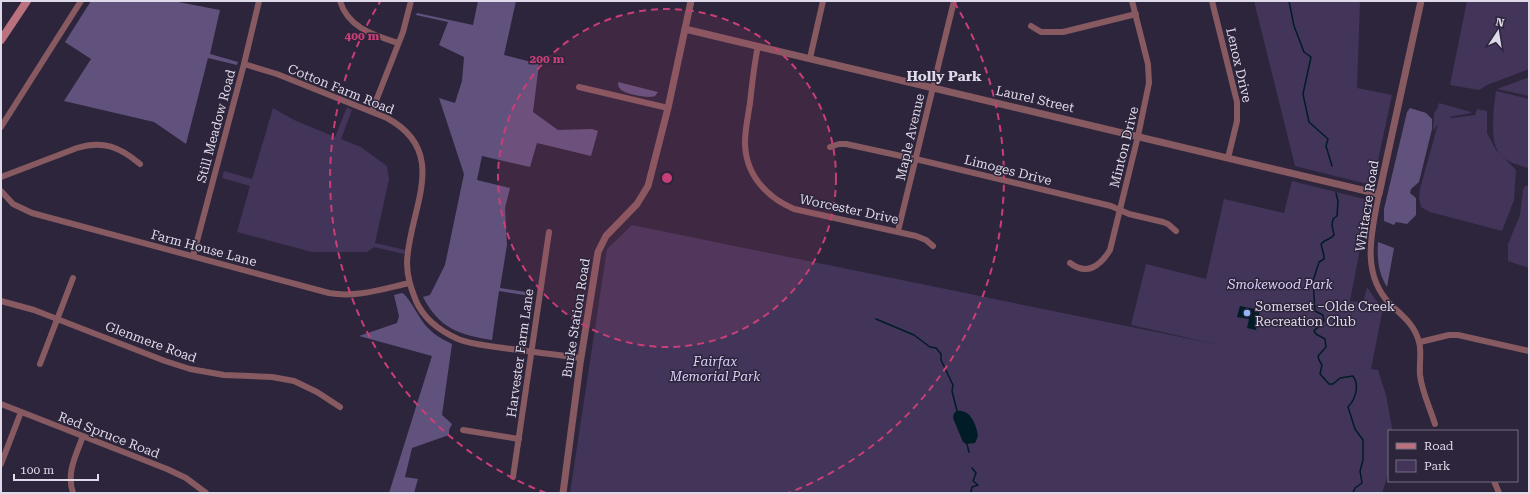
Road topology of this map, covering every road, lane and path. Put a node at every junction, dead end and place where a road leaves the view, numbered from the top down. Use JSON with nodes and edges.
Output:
{"nodes":[{"id":1,"x":27,"y":1,"type":"edge"},
{"id":2,"x":81,"y":1,"type":"edge"},
{"id":3,"x":259,"y":1,"type":"edge"},
{"id":4,"x":340,"y":1,"type":"edge"},
{"id":5,"x":411,"y":1,"type":"edge"},
{"id":6,"x":691,"y":1,"type":"edge"},
{"id":7,"x":823,"y":1,"type":"edge"},
{"id":8,"x":954,"y":1,"type":"edge"},
{"id":9,"x":1132,"y":1,"type":"edge"},
{"id":10,"x":1212,"y":1,"type":"edge"},
{"id":11,"x":1422,"y":1,"type":"edge"},
{"id":12,"x":1136,"y":14,"type":"junction"},
{"id":13,"x":1031,"y":26,"type":"dead end"},
{"id":14,"x":685,"y":29,"type":"junction"},
{"id":15,"x":1,"y":40,"type":"edge"},
{"id":16,"x":398,"y":43,"type":"junction"},
{"id":17,"x":757,"y":48,"type":"junction"},
{"id":18,"x":810,"y":58,"type":"junction"},
{"id":19,"x":244,"y":64,"type":"junction"},
{"id":20,"x":579,"y":87,"type":"dead end"},
{"id":21,"x":933,"y":87,"type":"junction"},
{"id":22,"x":668,"y":108,"type":"junction"},
{"id":23,"x":372,"y":111,"type":"junction"},
{"id":24,"x":1,"y":127,"type":"edge"},
{"id":25,"x":1138,"y":136,"type":"junction"},
{"id":26,"x":830,"y":147,"type":"dead end"},
{"id":27,"x":1228,"y":158,"type":"junction"},
{"id":28,"x":916,"y":160,"type":"junction"},
{"id":29,"x":140,"y":164,"type":"dead end"},
{"id":30,"x":1,"y":177,"type":"edge"},
{"id":31,"x":1,"y":191,"type":"edge"},
{"id":32,"x":1379,"y":194,"type":"junction"},
{"id":33,"x":1120,"y":209,"type":"junction"},
{"id":34,"x":1176,"y":231,"type":"dead end"},
{"id":35,"x":549,"y":232,"type":"dead end"},
{"id":36,"x":898,"y":232,"type":"junction"},
{"id":37,"x":933,"y":246,"type":"dead end"},
{"id":38,"x":193,"y":256,"type":"junction"},
{"id":39,"x":1070,"y":264,"type":"dead end"},
{"id":40,"x":73,"y":278,"type":"dead end"},
{"id":41,"x":409,"y":283,"type":"junction"},
{"id":42,"x":1,"y":301,"type":"edge"},
{"id":43,"x":58,"y":319,"type":"junction"},
{"id":44,"x":1420,"y":342,"type":"junction"},
{"id":45,"x":1529,"y":351,"type":"edge"},
{"id":46,"x":532,"y":352,"type":"junction"},
{"id":47,"x":580,"y":358,"type":"junction"},
{"id":48,"x":40,"y":364,"type":"dead end"},
{"id":49,"x":1,"y":404,"type":"edge"},
{"id":50,"x":340,"y":407,"type":"dead end"},
{"id":51,"x":21,"y":412,"type":"junction"},
{"id":52,"x":1435,"y":424,"type":"dead end"},
{"id":53,"x":463,"y":430,"type":"dead end"},
{"id":54,"x":83,"y":436,"type":"junction"},
{"id":55,"x":519,"y":439,"type":"junction"},
{"id":56,"x":1,"y":464,"type":"edge"},
{"id":57,"x":513,"y":477,"type":"dead end"},
{"id":58,"x":1494,"y":482,"type":"edge"},
{"id":59,"x":73,"y":493,"type":"edge"},
{"id":60,"x":206,"y":493,"type":"edge"},
{"id":61,"x":563,"y":493,"type":"edge"},
{"id":62,"x":1499,"y":493,"type":"edge"}],
"edges":[{"from":1,"to":15,"type":"main road"},
{"from":2,"to":24,"type":"street"},
{"from":3,"to":19,"type":"street","name":"Still Meadow Road"},
{"from":4,"to":16,"type":"street"},
{"from":5,"to":16,"type":"street"},
{"from":6,"to":14,"type":"street","name":"Burke Station Road"},
{"from":7,"to":18,"type":"street"},
{"from":8,"to":21,"type":"street","name":"Maple Avenue"},
{"from":9,"to":12,"type":"street","name":"Minton Drive"},
{"from":10,"to":27,"type":"street","name":"Lenox Drive"},
{"from":11,"to":32,"type":"street","name":"Whitacre Road"},
{"from":12,"to":13,"type":"street"},
{"from":12,"to":25,"type":"street","name":"Minton Drive"},
{"from":14,"to":17,"type":"street","name":"Laurel Street"},
{"from":14,"to":22,"type":"street","name":"Burke Station Road"},
{"from":16,"to":23,"type":"street"},
{"from":17,"to":18,"type":"street","name":"Laurel Street"},
{"from":17,"to":36,"type":"street","name":"Worcester Drive"},
{"from":18,"to":21,"type":"street","name":"Laurel Street"},
{"from":19,"to":23,"type":"street","name":"Cotton Farm Road"},
{"from":19,"to":38,"type":"street","name":"Still Meadow Road"},
{"from":20,"to":22,"type":"street"},
{"from":21,"to":25,"type":"street","name":"Laurel Street"},
{"from":21,"to":28,"type":"street","name":"Maple Avenue"},
{"from":22,"to":47,"type":"street","name":"Burke Station Road"},
{"from":23,"to":41,"type":"street","name":"Cotton Farm Road"},
{"from":25,"to":27,"type":"street","name":"Laurel Street"},
{"from":25,"to":33,"type":"street","name":"Minton Drive"},
{"from":26,"to":28,"type":"street","name":"Limoges Drive"},
{"from":27,"to":32,"type":"street","name":"Laurel Street"},
{"from":28,"to":33,"type":"street","name":"Limoges Drive"},
{"from":28,"to":36,"type":"street","name":"Maple Avenue"},
{"from":29,"to":30,"type":"street"},
{"from":31,"to":38,"type":"street","name":"Farm House Lane"},
{"from":32,"to":44,"type":"street","name":"Whitacre Road"},
{"from":33,"to":34,"type":"street","name":"Limoges Drive"},
{"from":33,"to":39,"type":"street","name":"Minton Drive"},
{"from":35,"to":46,"type":"street","name":"Harvester Farm Lane"},
{"from":36,"to":37,"type":"street","name":"Worcester Drive"},
{"from":38,"to":41,"type":"street","name":"Farm House Lane"},
{"from":40,"to":43,"type":"street"},
{"from":41,"to":46,"type":"street","name":"Cotton Farm Road"},
{"from":42,"to":43,"type":"street","name":"Glenmere Road"},
{"from":43,"to":48,"type":"street"},
{"from":43,"to":50,"type":"street","name":"Glenmere Road"},
{"from":44,"to":45,"type":"street"},
{"from":44,"to":52,"type":"street","name":"Whitacre Road"},
{"from":46,"to":47,"type":"street","name":"Cotton Farm Road"},
{"from":46,"to":55,"type":"street","name":"Harvester Farm Lane"},
{"from":47,"to":61,"type":"street","name":"Burke Station Road"},
{"from":49,"to":51,"type":"street","name":"Red Spruce Road"},
{"from":51,"to":54,"type":"street","name":"Red Spruce Road"},
{"from":51,"to":56,"type":"street"},
{"from":53,"to":55,"type":"street"},
{"from":54,"to":59,"type":"street"},
{"from":54,"to":60,"type":"street","name":"Red Spruce Road"},
{"from":55,"to":57,"type":"street","name":"Harvester Farm Lane"},
{"from":58,"to":62,"type":"street"}]}
